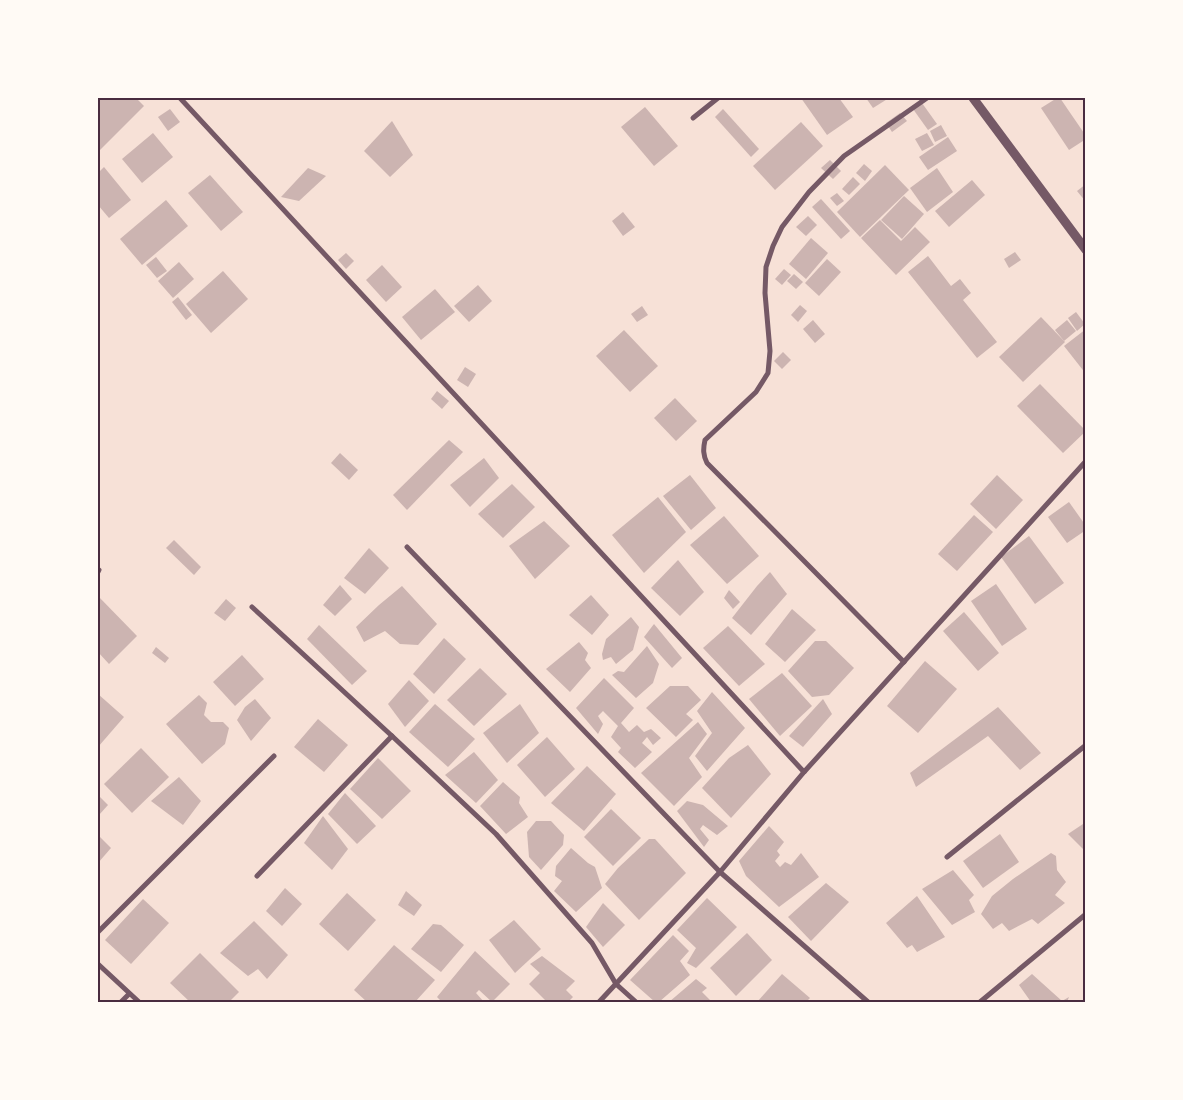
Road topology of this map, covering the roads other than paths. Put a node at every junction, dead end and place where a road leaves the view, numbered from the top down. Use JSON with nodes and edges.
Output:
{"nodes":[{"id":1,"x":180,"y":98,"type":"edge"},
{"id":2,"x":718,"y":98,"type":"edge"},
{"id":3,"x":926,"y":98,"type":"edge"},
{"id":4,"x":973,"y":98,"type":"edge"},
{"id":5,"x":693,"y":118,"type":"dead end"},
{"id":6,"x":1086,"y":250,"type":"edge"},
{"id":7,"x":1086,"y":461,"type":"edge"},
{"id":8,"x":407,"y":547,"type":"dead end"},
{"id":9,"x":252,"y":608,"type":"dead end"},
{"id":10,"x":904,"y":662,"type":"junction"},
{"id":11,"x":392,"y":736,"type":"junction"},
{"id":12,"x":1086,"y":745,"type":"edge"},
{"id":13,"x":274,"y":756,"type":"dead end"},
{"id":14,"x":804,"y":772,"type":"junction"},
{"id":15,"x":947,"y":857,"type":"dead end"},
{"id":16,"x":720,"y":872,"type":"junction"},
{"id":17,"x":256,"y":876,"type":"dead end"},
{"id":18,"x":1086,"y":914,"type":"edge"},
{"id":19,"x":98,"y":932,"type":"edge"},
{"id":20,"x":98,"y":964,"type":"edge"},
{"id":21,"x":616,"y":984,"type":"junction"},
{"id":22,"x":129,"y":994,"type":"junction"},
{"id":23,"x":121,"y":1002,"type":"edge"},
{"id":24,"x":139,"y":1002,"type":"edge"},
{"id":25,"x":599,"y":1002,"type":"edge"},
{"id":26,"x":636,"y":1002,"type":"edge"},
{"id":27,"x":868,"y":1002,"type":"edge"},
{"id":28,"x":980,"y":1002,"type":"edge"}],
"edges":[{"from":1,"to":14,"type":"street"},
{"from":2,"to":5,"type":"street"},
{"from":3,"to":10,"type":"street"},
{"from":4,"to":6,"type":"street"},
{"from":7,"to":10,"type":"street"},
{"from":8,"to":16,"type":"street"},
{"from":9,"to":11,"type":"street"},
{"from":10,"to":14,"type":"street"},
{"from":11,"to":17,"type":"street"},
{"from":11,"to":21,"type":"street"},
{"from":12,"to":15,"type":"street"},
{"from":13,"to":19,"type":"street"},
{"from":14,"to":16,"type":"street"},
{"from":16,"to":21,"type":"street"},
{"from":16,"to":27,"type":"street"},
{"from":18,"to":28,"type":"street"},
{"from":20,"to":22,"type":"street"},
{"from":21,"to":25,"type":"street"},
{"from":21,"to":26,"type":"street"},
{"from":22,"to":23,"type":"street"},
{"from":22,"to":24,"type":"street"}]}
